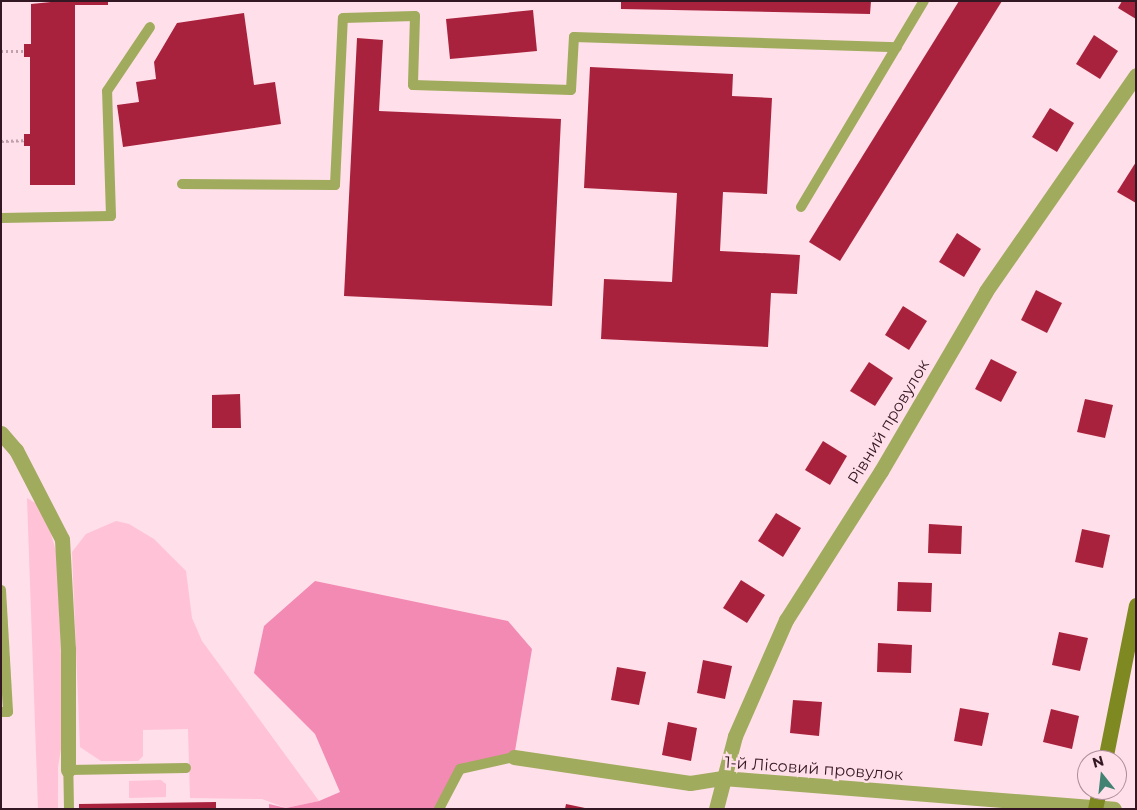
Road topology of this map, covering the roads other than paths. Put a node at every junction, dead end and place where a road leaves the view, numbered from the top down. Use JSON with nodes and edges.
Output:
{"nodes":[{"id":1,"x":924,"y":1,"type":"edge"},
{"id":2,"x":150,"y":27,"type":"dead end"},
{"id":3,"x":897,"y":46,"type":"junction"},
{"id":4,"x":1136,"y":75,"type":"edge"},
{"id":5,"x":182,"y":184,"type":"dead end"},
{"id":6,"x":801,"y":207,"type":"dead end"},
{"id":7,"x":1,"y":218,"type":"edge"},
{"id":8,"x":1,"y":433,"type":"edge"},
{"id":9,"x":1,"y":590,"type":"edge"},
{"id":10,"x":1136,"y":606,"type":"edge"},
{"id":11,"x":1,"y":712,"type":"edge"},
{"id":12,"x":1107,"y":750,"type":"edge"},
{"id":13,"x":514,"y":757,"type":"joint"},
{"id":14,"x":186,"y":768,"type":"dead end"},
{"id":15,"x":68,"y":770,"type":"junction"},
{"id":16,"x":723,"y":778,"type":"junction"},
{"id":17,"x":1095,"y":808,"type":"edge"},
{"id":18,"x":69,"y":809,"type":"edge"},
{"id":19,"x":439,"y":809,"type":"edge"},
{"id":20,"x":716,"y":809,"type":"edge"},
{"id":21,"x":1114,"y":809,"type":"edge"}],
"edges":[{"from":1,"to":3,"type":"lane"},
{"from":2,"to":7,"type":"lane"},
{"from":3,"to":5,"type":"lane"},
{"from":3,"to":6,"type":"lane"},
{"from":4,"to":16,"type":"street","name":"Рівний провулок"},
{"from":8,"to":15,"type":"street"},
{"from":9,"to":11,"type":"lane"},
{"from":10,"to":12,"type":"main road"},
{"from":13,"to":16,"type":"street","name":"1-й Лісовий провулок"},
{"from":13,"to":19,"type":"lane"},
{"from":14,"to":15,"type":"lane"},
{"from":15,"to":18,"type":"lane"},
{"from":16,"to":17,"type":"street","name":"1-й Лісовий провулок"},
{"from":16,"to":20,"type":"street","name":"Рівний провулок"},
{"from":17,"to":21,"type":"street","name":"1-й Лісовий провулок"}]}
